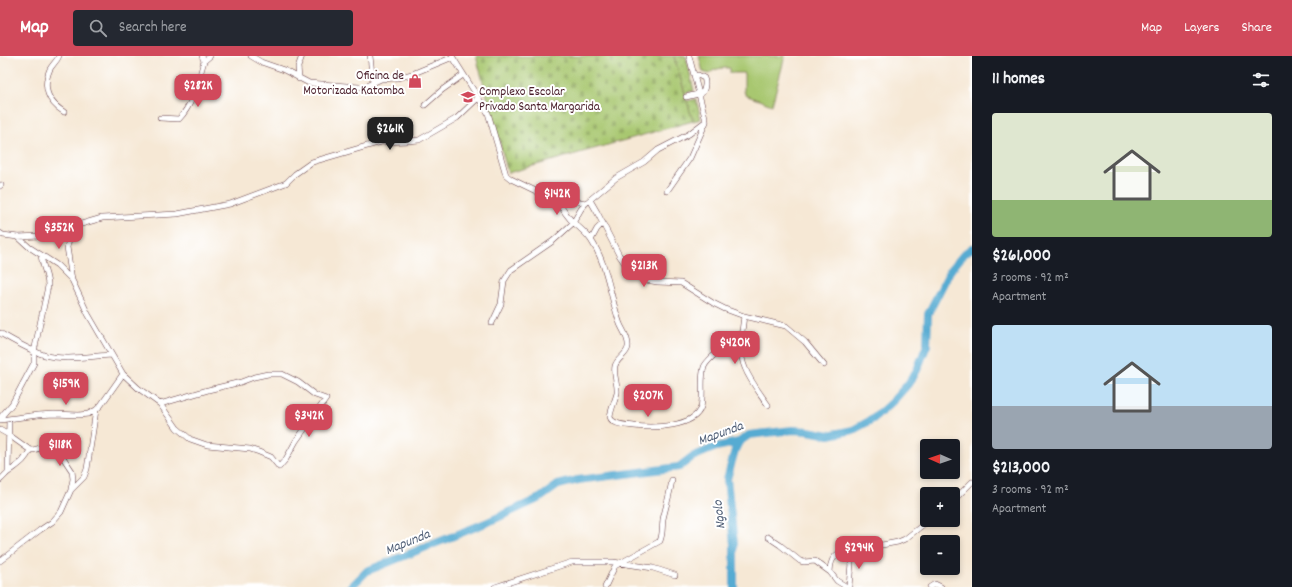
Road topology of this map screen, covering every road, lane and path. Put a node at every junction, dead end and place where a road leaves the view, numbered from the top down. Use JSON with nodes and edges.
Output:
{"nodes":[{"id":1,"x":59,"y":56,"type":"edge"},
{"id":2,"x":210,"y":56,"type":"edge"},
{"id":3,"x":250,"y":56,"type":"edge"},
{"id":4,"x":302,"y":56,"type":"edge"},
{"id":5,"x":370,"y":56,"type":"edge"},
{"id":6,"x":690,"y":56,"type":"edge"},
{"id":7,"x":452,"y":57,"type":"edge"},
{"id":8,"x":203,"y":58,"type":"edge"},
{"id":9,"x":463,"y":75,"type":"junction"},
{"id":10,"x":694,"y":76,"type":"junction"},
{"id":11,"x":299,"y":79,"type":"junction"},
{"id":12,"x":373,"y":83,"type":"junction"},
{"id":13,"x":699,"y":94,"type":"junction"},
{"id":14,"x":686,"y":97,"type":"dead end"},
{"id":15,"x":478,"y":98,"type":"junction"},
{"id":16,"x":425,"y":106,"type":"dead end"},
{"id":17,"x":64,"y":112,"type":"dead end"},
{"id":18,"x":160,"y":118,"type":"dead end"},
{"id":19,"x":706,"y":121,"type":"junction"},
{"id":20,"x":667,"y":191,"type":"dead end"},
{"id":21,"x":556,"y":198,"type":"junction"},
{"id":22,"x":588,"y":202,"type":"junction"},
{"id":23,"x":573,"y":223,"type":"junction"},
{"id":24,"x":603,"y":223,"type":"junction"},
{"id":25,"x":76,"y":225,"type":"junction"},
{"id":26,"x":1,"y":235,"type":"edge"},
{"id":27,"x":18,"y":237,"type":"junction"},
{"id":28,"x":591,"y":240,"type":"junction"},
{"id":29,"x":41,"y":255,"type":"junction"},
{"id":30,"x":72,"y":280,"type":"junction"},
{"id":31,"x":744,"y":316,"type":"junction"},
{"id":32,"x":492,"y":323,"type":"dead end"},
{"id":33,"x":742,"y":332,"type":"junction"},
{"id":34,"x":0,"y":333,"type":"edge"},
{"id":35,"x":34,"y":352,"type":"junction"},
{"id":36,"x":111,"y":355,"type":"junction"},
{"id":37,"x":45,"y":356,"type":"junction"},
{"id":38,"x":34,"y":363,"type":"junction"},
{"id":39,"x":824,"y":365,"type":"dead end"},
{"id":40,"x":123,"y":374,"type":"junction"},
{"id":41,"x":160,"y":404,"type":"junction"},
{"id":42,"x":768,"y":404,"type":"dead end"},
{"id":43,"x":96,"y":410,"type":"junction"},
{"id":44,"x":0,"y":419,"type":"edge"},
{"id":45,"x":9,"y":419,"type":"junction"},
{"id":46,"x":0,"y":430,"type":"edge"},
{"id":47,"x":9,"y":435,"type":"junction"},
{"id":48,"x":30,"y":450,"type":"junction"},
{"id":49,"x":8,"y":472,"type":"junction"},
{"id":50,"x":0,"y":480,"type":"edge"},
{"id":51,"x":672,"y":480,"type":"dead end"},
{"id":52,"x":972,"y":482,"type":"edge"},
{"id":53,"x":71,"y":490,"type":"junction"},
{"id":54,"x":960,"y":494,"type":"edge"},
{"id":55,"x":920,"y":527,"type":"edge"},
{"id":56,"x":768,"y":537,"type":"dead end"},
{"id":57,"x":852,"y":551,"type":"junction"},
{"id":58,"x":0,"y":561,"type":"edge"},
{"id":59,"x":620,"y":562,"type":"junction"},
{"id":60,"x":830,"y":572,"type":"junction"},
{"id":61,"x":675,"y":575,"type":"dead end"},
{"id":62,"x":494,"y":587,"type":"edge"},
{"id":63,"x":605,"y":587,"type":"edge"},
{"id":64,"x":848,"y":587,"type":"edge"},
{"id":65,"x":930,"y":587,"type":"edge"},
{"id":66,"x":941,"y":587,"type":"edge"}],
"edges":[{"from":1,"to":17,"type":"street"},
{"from":2,"to":8,"type":"street"},
{"from":3,"to":11,"type":"street"},
{"from":4,"to":11,"type":"street"},
{"from":5,"to":12,"type":"street"},
{"from":6,"to":10,"type":"street"},
{"from":7,"to":9,"type":"street"},
{"from":7,"to":12,"type":"street"},
{"from":8,"to":18,"type":"street"},
{"from":9,"to":15,"type":"street"},
{"from":9,"to":16,"type":"street"},
{"from":10,"to":13,"type":"street"},
{"from":10,"to":13,"type":"street"},
{"from":11,"to":12,"type":"street"},
{"from":13,"to":14,"type":"street"},
{"from":13,"to":19,"type":"street"},
{"from":15,"to":21,"type":"street"},
{"from":15,"to":25,"type":"street"},
{"from":19,"to":20,"type":"street"},
{"from":19,"to":22,"type":"street"},
{"from":21,"to":22,"type":"street"},
{"from":21,"to":23,"type":"street"},
{"from":22,"to":23,"type":"street"},
{"from":22,"to":24,"type":"street"},
{"from":23,"to":28,"type":"street"},
{"from":23,"to":32,"type":"street"},
{"from":24,"to":28,"type":"street"},
{"from":24,"to":31,"type":"street"},
{"from":25,"to":27,"type":"street"},
{"from":25,"to":30,"type":"street"},
{"from":26,"to":27,"type":"street"},
{"from":27,"to":29,"type":"street"},
{"from":28,"to":33,"type":"street"},
{"from":29,"to":30,"type":"street"},
{"from":29,"to":35,"type":"street"},
{"from":30,"to":36,"type":"street"},
{"from":31,"to":33,"type":"street"},
{"from":31,"to":39,"type":"street"},
{"from":33,"to":42,"type":"street"},
{"from":34,"to":35,"type":"street"},
{"from":35,"to":37,"type":"street"},
{"from":35,"to":38,"type":"street"},
{"from":36,"to":37,"type":"street"},
{"from":36,"to":40,"type":"street"},
{"from":37,"to":38,"type":"street"},
{"from":38,"to":44,"type":"street"},
{"from":40,"to":41,"type":"street"},
{"from":40,"to":43,"type":"street"},
{"from":41,"to":41,"type":"street"},
{"from":43,"to":45,"type":"street"},
{"from":43,"to":53,"type":"street"},
{"from":44,"to":45,"type":"street"},
{"from":45,"to":47,"type":"street"},
{"from":46,"to":47,"type":"street"},
{"from":47,"to":48,"type":"street"},
{"from":47,"to":49,"type":"street"},
{"from":48,"to":49,"type":"street"},
{"from":48,"to":53,"type":"street"},
{"from":49,"to":50,"type":"street"},
{"from":51,"to":59,"type":"street"},
{"from":52,"to":54,"type":"street"},
{"from":53,"to":58,"type":"street"},
{"from":55,"to":57,"type":"street"},
{"from":56,"to":60,"type":"street"},
{"from":57,"to":60,"type":"street"},
{"from":57,"to":64,"type":"street"},
{"from":59,"to":61,"type":"street"},
{"from":59,"to":62,"type":"street"},
{"from":59,"to":63,"type":"street"},
{"from":60,"to":64,"type":"street"},
{"from":65,"to":66,"type":"street"}]}
